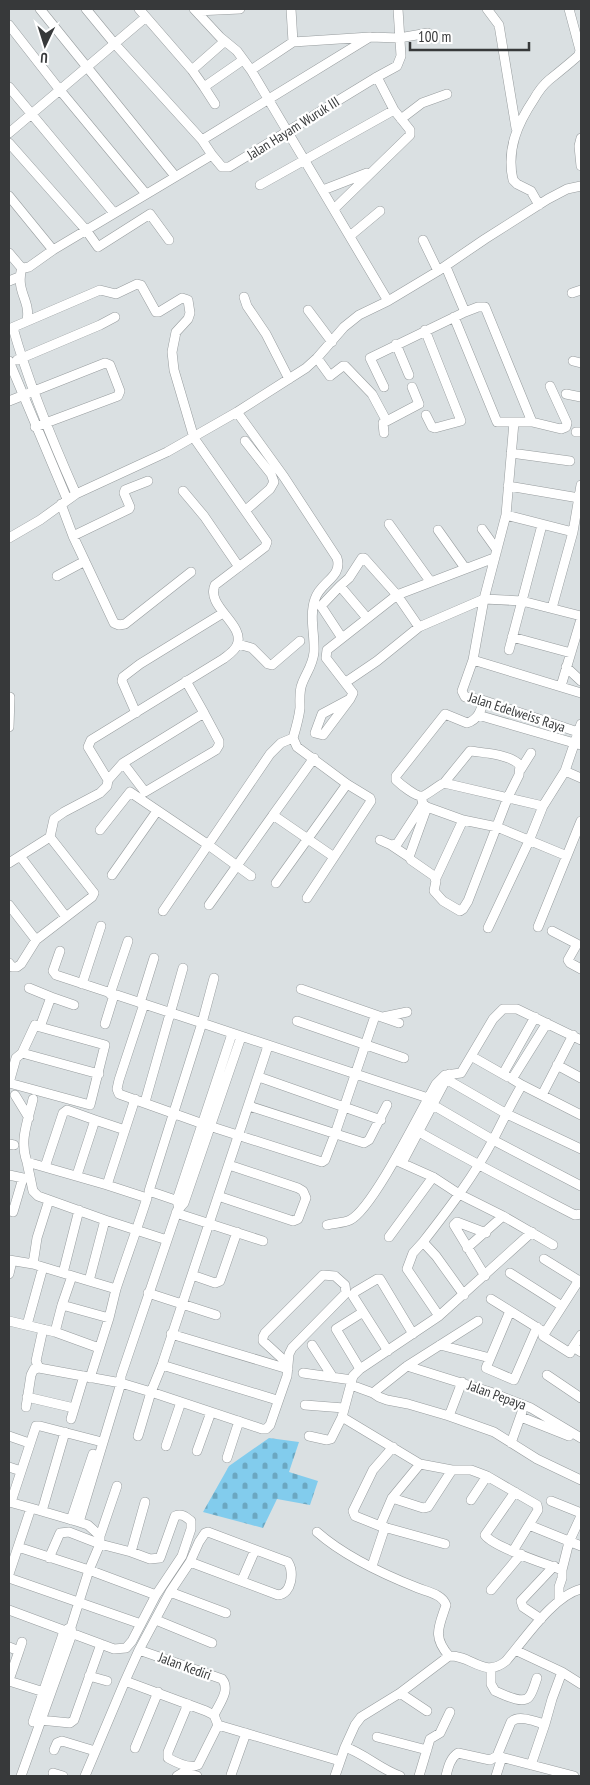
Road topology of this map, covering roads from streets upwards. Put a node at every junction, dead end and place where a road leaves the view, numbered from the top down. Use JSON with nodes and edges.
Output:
{"nodes":[{"id":1,"x":40,"y":9,"type":"edge"},
{"id":2,"x":86,"y":9,"type":"edge"},
{"id":3,"x":139,"y":9,"type":"edge"},
{"id":4,"x":240,"y":9,"type":"edge"},
{"id":5,"x":291,"y":9,"type":"edge"},
{"id":6,"x":398,"y":9,"type":"edge"},
{"id":7,"x":487,"y":9,"type":"edge"},
{"id":8,"x":569,"y":9,"type":"edge"},
{"id":9,"x":195,"y":10,"type":"edge"},
{"id":10,"x":146,"y":17,"type":"junction"},
{"id":11,"x":9,"y":25,"type":"edge"},
{"id":12,"x":428,"y":33,"type":"dead end"},
{"id":13,"x":370,"y":37,"type":"junction"},
{"id":14,"x":399,"y":38,"type":"junction"},
{"id":15,"x":225,"y":41,"type":"junction"},
{"id":16,"x":293,"y":42,"type":"junction"},
{"id":17,"x":114,"y":43,"type":"junction"},
{"id":18,"x":243,"y":60,"type":"junction"},
{"id":19,"x":86,"y":67,"type":"junction"},
{"id":20,"x":192,"y":70,"type":"junction"},
{"id":21,"x":251,"y":70,"type":"junction"},
{"id":22,"x":378,"y":76,"type":"junction"},
{"id":23,"x":9,"y":87,"type":"edge"},
{"id":24,"x":204,"y":87,"type":"junction"},
{"id":25,"x":60,"y":90,"type":"junction"},
{"id":26,"x":447,"y":94,"type":"dead end"},
{"id":27,"x":268,"y":100,"type":"junction"},
{"id":28,"x":215,"y":104,"type":"dead end"},
{"id":29,"x":394,"y":110,"type":"junction"},
{"id":30,"x":30,"y":114,"type":"junction"},
{"id":31,"x":401,"y":119,"type":"junction"},
{"id":32,"x":516,"y":128,"type":"junction"},
{"id":33,"x":287,"y":131,"type":"junction"},
{"id":34,"x":9,"y":132,"type":"edge"},
{"id":35,"x":581,"y":138,"type":"edge"},
{"id":36,"x":202,"y":140,"type":"junction"},
{"id":37,"x":9,"y":143,"type":"edge"},
{"id":38,"x":212,"y":155,"type":"junction"},
{"id":39,"x":305,"y":161,"type":"junction"},
{"id":40,"x":581,"y":166,"type":"edge"},
{"id":41,"x":372,"y":171,"type":"junction"},
{"id":42,"x":176,"y":176,"type":"junction"},
{"id":43,"x":260,"y":185,"type":"dead end"},
{"id":44,"x":581,"y":186,"type":"edge"},
{"id":45,"x":323,"y":190,"type":"junction"},
{"id":46,"x":146,"y":194,"type":"junction"},
{"id":47,"x":9,"y":196,"type":"edge"},
{"id":48,"x":539,"y":205,"type":"junction"},
{"id":49,"x":334,"y":209,"type":"junction"},
{"id":50,"x":380,"y":211,"type":"dead end"},
{"id":51,"x":114,"y":213,"type":"junction"},
{"id":52,"x":86,"y":230,"type":"junction"},
{"id":53,"x":350,"y":236,"type":"junction"},
{"id":54,"x":169,"y":240,"type":"dead end"},
{"id":55,"x":424,"y":240,"type":"dead end"},
{"id":56,"x":53,"y":250,"type":"junction"},
{"id":57,"x":9,"y":253,"type":"edge"},
{"id":58,"x":22,"y":267,"type":"junction"},
{"id":59,"x":442,"y":269,"type":"junction"},
{"id":60,"x":19,"y":277,"type":"junction"},
{"id":61,"x":9,"y":282,"type":"edge"},
{"id":62,"x":244,"y":297,"type":"dead end"},
{"id":63,"x":388,"y":301,"type":"junction"},
{"id":64,"x":308,"y":310,"type":"dead end"},
{"id":65,"x":465,"y":312,"type":"junction"},
{"id":66,"x":115,"y":317,"type":"dead end"},
{"id":67,"x":454,"y":317,"type":"junction"},
{"id":68,"x":27,"y":322,"type":"junction"},
{"id":69,"x":11,"y":328,"type":"edge"},
{"id":70,"x":425,"y":330,"type":"junction"},
{"id":71,"x":332,"y":342,"type":"junction"},
{"id":72,"x":396,"y":344,"type":"junction"},
{"id":73,"x":317,"y":358,"type":"junction"},
{"id":74,"x":21,"y":359,"type":"junction"},
{"id":75,"x":9,"y":363,"type":"edge"},
{"id":76,"x":409,"y":375,"type":"dead end"},
{"id":77,"x":288,"y":379,"type":"junction"},
{"id":78,"x":550,"y":386,"type":"dead end"},
{"id":79,"x":384,"y":387,"type":"dead end"},
{"id":80,"x":412,"y":387,"type":"dead end"},
{"id":81,"x":34,"y":392,"type":"junction"},
{"id":82,"x":566,"y":394,"type":"dead end"},
{"id":83,"x":23,"y":396,"type":"junction"},
{"id":84,"x":581,"y":397,"type":"edge"},
{"id":85,"x":9,"y":401,"type":"edge"},
{"id":86,"x":237,"y":412,"type":"junction"},
{"id":87,"x":426,"y":414,"type":"dead end"},
{"id":88,"x":386,"y":420,"type":"junction"},
{"id":89,"x":514,"y":422,"type":"junction"},
{"id":90,"x":532,"y":422,"type":"junction"},
{"id":91,"x":45,"y":424,"type":"junction"},
{"id":92,"x":35,"y":427,"type":"junction"},
{"id":93,"x":384,"y":433,"type":"dead end"},
{"id":94,"x":194,"y":438,"type":"junction"},
{"id":95,"x":245,"y":441,"type":"dead end"},
{"id":96,"x":511,"y":453,"type":"junction"},
{"id":97,"x":570,"y":461,"type":"dead end"},
{"id":98,"x":148,"y":481,"type":"dead end"},
{"id":99,"x":508,"y":486,"type":"junction"},
{"id":100,"x":581,"y":486,"type":"edge"},
{"id":101,"x":183,"y":490,"type":"dead end"},
{"id":102,"x":76,"y":494,"type":"junction"},
{"id":103,"x":579,"y":498,"type":"junction"},
{"id":104,"x":64,"y":502,"type":"junction"},
{"id":105,"x":246,"y":510,"type":"junction"},
{"id":106,"x":506,"y":515,"type":"junction"},
{"id":107,"x":389,"y":524,"type":"dead end"},
{"id":108,"x":542,"y":525,"type":"junction"},
{"id":109,"x":482,"y":529,"type":"dead end"},
{"id":110,"x":438,"y":530,"type":"dead end"},
{"id":111,"x":573,"y":532,"type":"junction"},
{"id":112,"x":73,"y":536,"type":"junction"},
{"id":113,"x":9,"y":538,"type":"edge"},
{"id":114,"x":495,"y":554,"type":"junction"},
{"id":115,"x":85,"y":561,"type":"junction"},
{"id":116,"x":239,"y":567,"type":"junction"},
{"id":117,"x":465,"y":568,"type":"junction"},
{"id":118,"x":191,"y":572,"type":"dead end"},
{"id":119,"x":57,"y":576,"type":"dead end"},
{"id":120,"x":430,"y":582,"type":"junction"},
{"id":121,"x":340,"y":586,"type":"junction"},
{"id":122,"x":397,"y":595,"type":"junction"},
{"id":123,"x":484,"y":599,"type":"junction"},
{"id":124,"x":522,"y":601,"type":"junction"},
{"id":125,"x":552,"y":608,"type":"junction"},
{"id":126,"x":223,"y":613,"type":"junction"},
{"id":127,"x":581,"y":617,"type":"edge"},
{"id":128,"x":367,"y":618,"type":"junction"},
{"id":129,"x":419,"y":627,"type":"junction"},
{"id":130,"x":512,"y":637,"type":"junction"},
{"id":131,"x":342,"y":638,"type":"junction"},
{"id":132,"x":300,"y":641,"type":"dead end"},
{"id":133,"x":238,"y":644,"type":"junction"},
{"id":134,"x":509,"y":650,"type":"dead end"},
{"id":135,"x":571,"y":653,"type":"junction"},
{"id":136,"x":473,"y":660,"type":"junction"},
{"id":137,"x":566,"y":667,"type":"junction"},
{"id":138,"x":186,"y":681,"type":"junction"},
{"id":139,"x":346,"y":682,"type":"junction"},
{"id":140,"x":581,"y":682,"type":"edge"},
{"id":141,"x":561,"y":686,"type":"junction"},
{"id":142,"x":581,"y":693,"type":"edge"},
{"id":143,"x":10,"y":697,"type":"dead end"},
{"id":144,"x":350,"y":699,"type":"dead end"},
{"id":145,"x":482,"y":700,"type":"junction"},
{"id":146,"x":136,"y":713,"type":"junction"},
{"id":147,"x":204,"y":713,"type":"junction"},
{"id":148,"x":478,"y":715,"type":"junction"},
{"id":149,"x":9,"y":727,"type":"edge"},
{"id":150,"x":580,"y":730,"type":"edge"},
{"id":151,"x":293,"y":738,"type":"junction"},
{"id":152,"x":578,"y":744,"type":"edge"},
{"id":153,"x":531,"y":753,"type":"dead end"},
{"id":154,"x":314,"y":758,"type":"junction"},
{"id":155,"x":123,"y":763,"type":"junction"},
{"id":156,"x":521,"y":769,"type":"junction"},
{"id":157,"x":565,"y":771,"type":"junction"},
{"id":158,"x":581,"y":778,"type":"edge"},
{"id":159,"x":108,"y":780,"type":"junction"},
{"id":160,"x":444,"y":782,"type":"junction"},
{"id":161,"x":347,"y":784,"type":"junction"},
{"id":162,"x":508,"y":797,"type":"junction"},
{"id":163,"x":424,"y":802,"type":"junction"},
{"id":164,"x":543,"y":806,"type":"junction"},
{"id":165,"x":158,"y":811,"type":"junction"},
{"id":166,"x":273,"y":815,"type":"junction"},
{"id":167,"x":463,"y":820,"type":"junction"},
{"id":168,"x":581,"y":821,"type":"edge"},
{"id":169,"x":497,"y":827,"type":"junction"},
{"id":170,"x":100,"y":830,"type":"dead end"},
{"id":171,"x":50,"y":837,"type":"junction"},
{"id":172,"x":306,"y":839,"type":"junction"},
{"id":173,"x":380,"y":840,"type":"dead end"},
{"id":174,"x":529,"y":841,"type":"junction"},
{"id":175,"x":207,"y":844,"type":"junction"},
{"id":176,"x":391,"y":845,"type":"junction"},
{"id":177,"x":20,"y":856,"type":"junction"},
{"id":178,"x":567,"y":856,"type":"junction"},
{"id":179,"x":334,"y":857,"type":"junction"},
{"id":180,"x":409,"y":857,"type":"junction"},
{"id":181,"x":9,"y":863,"type":"edge"},
{"id":182,"x":237,"y":865,"type":"junction"},
{"id":183,"x":112,"y":875,"type":"dead end"},
{"id":184,"x":251,"y":876,"type":"dead end"},
{"id":185,"x":436,"y":878,"type":"junction"},
{"id":186,"x":276,"y":883,"type":"dead end"},
{"id":187,"x":307,"y":898,"type":"dead end"},
{"id":188,"x":9,"y":905,"type":"edge"},
{"id":189,"x":209,"y":905,"type":"dead end"},
{"id":190,"x":163,"y":911,"type":"dead end"},
{"id":191,"x":66,"y":917,"type":"junction"},
{"id":192,"x":101,"y":926,"type":"dead end"},
{"id":193,"x":538,"y":927,"type":"dead end"},
{"id":194,"x":488,"y":928,"type":"dead end"},
{"id":195,"x":552,"y":931,"type":"dead end"},
{"id":196,"x":36,"y":940,"type":"junction"},
{"id":197,"x":128,"y":941,"type":"dead end"},
{"id":198,"x":60,"y":951,"type":"dead end"},
{"id":199,"x":154,"y":958,"type":"dead end"},
{"id":200,"x":9,"y":963,"type":"edge"},
{"id":201,"x":183,"y":968,"type":"dead end"},
{"id":202,"x":581,"y":969,"type":"edge"},
{"id":203,"x":214,"y":978,"type":"dead end"},
{"id":204,"x":82,"y":984,"type":"junction"},
{"id":205,"x":29,"y":988,"type":"dead end"},
{"id":206,"x":300,"y":989,"type":"dead end"},
{"id":207,"x":112,"y":995,"type":"junction"},
{"id":208,"x":51,"y":997,"type":"junction"},
{"id":209,"x":142,"y":1004,"type":"junction"},
{"id":210,"x":74,"y":1005,"type":"dead end"},
{"id":211,"x":170,"y":1012,"type":"junction"},
{"id":212,"x":407,"y":1012,"type":"dead end"},
{"id":213,"x":378,"y":1017,"type":"junction"},
{"id":214,"x":535,"y":1017,"type":"junction"},
{"id":215,"x":297,"y":1022,"type":"dead end"},
{"id":216,"x":546,"y":1022,"type":"junction"},
{"id":217,"x":202,"y":1023,"type":"junction"},
{"id":218,"x":399,"y":1023,"type":"dead end"},
{"id":219,"x":105,"y":1024,"type":"dead end"},
{"id":220,"x":40,"y":1027,"type":"junction"},
{"id":221,"x":237,"y":1035,"type":"junction"},
{"id":222,"x":572,"y":1035,"type":"junction"},
{"id":223,"x":581,"y":1040,"type":"edge"},
{"id":224,"x":365,"y":1044,"type":"junction"},
{"id":225,"x":268,"y":1046,"type":"junction"},
{"id":226,"x":22,"y":1053,"type":"junction"},
{"id":227,"x":471,"y":1056,"type":"junction"},
{"id":228,"x":404,"y":1058,"type":"dead end"},
{"id":229,"x":557,"y":1065,"type":"junction"},
{"id":230,"x":99,"y":1074,"type":"junction"},
{"id":231,"x":354,"y":1074,"type":"junction"},
{"id":232,"x":503,"y":1074,"type":"junction"},
{"id":233,"x":258,"y":1077,"type":"junction"},
{"id":234,"x":448,"y":1077,"type":"junction"},
{"id":235,"x":581,"y":1078,"type":"edge"},
{"id":236,"x":10,"y":1079,"type":"edge"},
{"id":237,"x":512,"y":1079,"type":"junction"},
{"id":238,"x":522,"y":1085,"type":"junction"},
{"id":239,"x":15,"y":1095,"type":"dead end"},
{"id":240,"x":542,"y":1095,"type":"junction"},
{"id":241,"x":33,"y":1099,"type":"dead end"},
{"id":242,"x":135,"y":1099,"type":"junction"},
{"id":243,"x":145,"y":1102,"type":"junction"},
{"id":244,"x":430,"y":1102,"type":"junction"},
{"id":245,"x":387,"y":1105,"type":"dead end"},
{"id":246,"x":249,"y":1106,"type":"junction"},
{"id":247,"x":343,"y":1107,"type":"junction"},
{"id":248,"x":505,"y":1113,"type":"junction"},
{"id":249,"x":173,"y":1114,"type":"junction"},
{"id":250,"x":581,"y":1115,"type":"edge"},
{"id":251,"x":29,"y":1118,"type":"junction"},
{"id":252,"x":95,"y":1120,"type":"junction"},
{"id":253,"x":381,"y":1120,"type":"junction"},
{"id":254,"x":207,"y":1125,"type":"junction"},
{"id":255,"x":125,"y":1130,"type":"junction"},
{"id":256,"x":419,"y":1132,"type":"junction"},
{"id":257,"x":335,"y":1134,"type":"junction"},
{"id":258,"x":239,"y":1135,"type":"junction"},
{"id":259,"x":493,"y":1140,"type":"junction"},
{"id":260,"x":581,"y":1149,"type":"edge"},
{"id":261,"x":27,"y":1162,"type":"junction"},
{"id":262,"x":398,"y":1162,"type":"junction"},
{"id":263,"x":229,"y":1165,"type":"junction"},
{"id":264,"x":477,"y":1165,"type":"junction"},
{"id":265,"x":45,"y":1167,"type":"junction"},
{"id":266,"x":9,"y":1175,"type":"edge"},
{"id":267,"x":77,"y":1175,"type":"junction"},
{"id":268,"x":433,"y":1177,"type":"junction"},
{"id":269,"x":107,"y":1185,"type":"junction"},
{"id":270,"x":581,"y":1186,"type":"edge"},
{"id":271,"x":148,"y":1194,"type":"junction"},
{"id":272,"x":459,"y":1194,"type":"junction"},
{"id":273,"x":218,"y":1196,"type":"junction"},
{"id":274,"x":48,"y":1200,"type":"junction"},
{"id":275,"x":179,"y":1206,"type":"junction"},
{"id":276,"x":9,"y":1210,"type":"edge"},
{"id":277,"x":79,"y":1210,"type":"junction"},
{"id":278,"x":446,"y":1212,"type":"junction"},
{"id":279,"x":581,"y":1214,"type":"edge"},
{"id":280,"x":503,"y":1216,"type":"junction"},
{"id":281,"x":105,"y":1220,"type":"junction"},
{"id":282,"x":209,"y":1223,"type":"junction"},
{"id":283,"x":455,"y":1223,"type":"junction"},
{"id":284,"x":328,"y":1225,"type":"dead end"},
{"id":285,"x":136,"y":1230,"type":"junction"},
{"id":286,"x":237,"y":1232,"type":"junction"},
{"id":287,"x":486,"y":1232,"type":"junction"},
{"id":288,"x":532,"y":1232,"type":"junction"},
{"id":289,"x":389,"y":1237,"type":"dead end"},
{"id":290,"x":167,"y":1240,"type":"junction"},
{"id":291,"x":263,"y":1241,"type":"dead end"},
{"id":292,"x":423,"y":1242,"type":"junction"},
{"id":293,"x":553,"y":1245,"type":"dead end"},
{"id":294,"x":467,"y":1248,"type":"junction"},
{"id":295,"x":544,"y":1259,"type":"dead end"},
{"id":296,"x":10,"y":1260,"type":"edge"},
{"id":297,"x":33,"y":1264,"type":"junction"},
{"id":298,"x":43,"y":1267,"type":"junction"},
{"id":299,"x":510,"y":1273,"type":"dead end"},
{"id":300,"x":9,"y":1274,"type":"edge"},
{"id":301,"x":67,"y":1274,"type":"junction"},
{"id":302,"x":192,"y":1275,"type":"junction"},
{"id":303,"x":485,"y":1276,"type":"junction"},
{"id":304,"x":89,"y":1281,"type":"junction"},
{"id":305,"x":580,"y":1281,"type":"edge"},
{"id":306,"x":116,"y":1289,"type":"junction"},
{"id":307,"x":148,"y":1293,"type":"junction"},
{"id":308,"x":464,"y":1295,"type":"junction"},
{"id":309,"x":491,"y":1299,"type":"dead end"},
{"id":310,"x":62,"y":1305,"type":"junction"},
{"id":311,"x":181,"y":1305,"type":"junction"},
{"id":312,"x":562,"y":1306,"type":"junction"},
{"id":313,"x":510,"y":1311,"type":"junction"},
{"id":314,"x":363,"y":1312,"type":"junction"},
{"id":315,"x":216,"y":1315,"type":"dead end"},
{"id":316,"x":439,"y":1316,"type":"junction"},
{"id":317,"x":109,"y":1318,"type":"junction"},
{"id":318,"x":478,"y":1321,"type":"dead end"},
{"id":319,"x":9,"y":1323,"type":"edge"},
{"id":320,"x":27,"y":1325,"type":"junction"},
{"id":321,"x":537,"y":1327,"type":"junction"},
{"id":322,"x":43,"y":1329,"type":"junction"},
{"id":323,"x":55,"y":1332,"type":"junction"},
{"id":324,"x":545,"y":1332,"type":"junction"},
{"id":325,"x":172,"y":1334,"type":"junction"},
{"id":326,"x":413,"y":1334,"type":"junction"},
{"id":327,"x":581,"y":1335,"type":"edge"},
{"id":328,"x":312,"y":1345,"type":"dead end"},
{"id":329,"x":440,"y":1345,"type":"junction"},
{"id":330,"x":99,"y":1348,"type":"junction"},
{"id":331,"x":577,"y":1350,"type":"edge"},
{"id":332,"x":388,"y":1351,"type":"junction"},
{"id":333,"x":490,"y":1358,"type":"junction"},
{"id":334,"x":162,"y":1365,"type":"junction"},
{"id":335,"x":407,"y":1366,"type":"junction"},
{"id":336,"x":288,"y":1367,"type":"junction"},
{"id":337,"x":38,"y":1368,"type":"junction"},
{"id":338,"x":360,"y":1369,"type":"junction"},
{"id":339,"x":303,"y":1373,"type":"dead end"},
{"id":340,"x":547,"y":1375,"type":"dead end"},
{"id":341,"x":332,"y":1376,"type":"junction"},
{"id":342,"x":87,"y":1377,"type":"junction"},
{"id":343,"x":120,"y":1381,"type":"junction"},
{"id":344,"x":462,"y":1382,"type":"junction"},
{"id":345,"x":351,"y":1383,"type":"junction"},
{"id":346,"x":151,"y":1392,"type":"junction"},
{"id":347,"x":373,"y":1392,"type":"junction"},
{"id":348,"x":581,"y":1398,"type":"edge"},
{"id":349,"x":277,"y":1400,"type":"junction"},
{"id":350,"x":181,"y":1402,"type":"junction"},
{"id":351,"x":305,"y":1405,"type":"dead end"},
{"id":352,"x":525,"y":1406,"type":"junction"},
{"id":353,"x":74,"y":1408,"type":"junction"},
{"id":354,"x":211,"y":1412,"type":"junction"},
{"id":355,"x":343,"y":1412,"type":"junction"},
{"id":356,"x":449,"y":1416,"type":"junction"},
{"id":357,"x":521,"y":1417,"type":"junction"},
{"id":358,"x":71,"y":1419,"type":"dead end"},
{"id":359,"x":239,"y":1421,"type":"junction"},
{"id":360,"x":65,"y":1432,"type":"junction"},
{"id":361,"x":9,"y":1436,"type":"edge"},
{"id":362,"x":138,"y":1436,"type":"dead end"},
{"id":363,"x":309,"y":1436,"type":"dead end"},
{"id":364,"x":101,"y":1437,"type":"junction"},
{"id":365,"x":581,"y":1440,"type":"edge"},
{"id":366,"x":29,"y":1443,"type":"junction"},
{"id":367,"x":512,"y":1443,"type":"junction"},
{"id":368,"x":166,"y":1446,"type":"dead end"},
{"id":369,"x":393,"y":1448,"type":"junction"},
{"id":370,"x":197,"y":1451,"type":"dead end"},
{"id":371,"x":227,"y":1458,"type":"dead end"},
{"id":372,"x":420,"y":1464,"type":"junction"},
{"id":373,"x":9,"y":1467,"type":"edge"},
{"id":374,"x":452,"y":1470,"type":"junction"},
{"id":375,"x":21,"y":1471,"type":"junction"},
{"id":376,"x":487,"y":1476,"type":"junction"},
{"id":377,"x":581,"y":1480,"type":"edge"},
{"id":378,"x":117,"y":1486,"type":"dead end"},
{"id":379,"x":515,"y":1492,"type":"junction"},
{"id":380,"x":392,"y":1498,"type":"junction"},
{"id":381,"x":472,"y":1500,"type":"dead end"},
{"id":382,"x":551,"y":1501,"type":"dead end"},
{"id":383,"x":10,"y":1502,"type":"edge"},
{"id":384,"x":145,"y":1502,"type":"dead end"},
{"id":385,"x":31,"y":1508,"type":"junction"},
{"id":386,"x":42,"y":1511,"type":"junction"},
{"id":387,"x":581,"y":1514,"type":"edge"},
{"id":388,"x":75,"y":1521,"type":"junction"},
{"id":389,"x":383,"y":1526,"type":"junction"},
{"id":390,"x":529,"y":1526,"type":"junction"},
{"id":391,"x":317,"y":1532,"type":"dead end"},
{"id":392,"x":100,"y":1540,"type":"junction"},
{"id":393,"x":569,"y":1542,"type":"junction"},
{"id":394,"x":446,"y":1544,"type":"dead end"},
{"id":395,"x":581,"y":1546,"type":"edge"},
{"id":396,"x":18,"y":1547,"type":"junction"},
{"id":397,"x":255,"y":1550,"type":"junction"},
{"id":398,"x":131,"y":1552,"type":"junction"},
{"id":399,"x":517,"y":1552,"type":"junction"},
{"id":400,"x":49,"y":1558,"type":"junction"},
{"id":401,"x":190,"y":1562,"type":"junction"},
{"id":402,"x":372,"y":1566,"type":"junction"},
{"id":403,"x":558,"y":1568,"type":"junction"},
{"id":404,"x":89,"y":1570,"type":"junction"},
{"id":405,"x":9,"y":1574,"type":"edge"},
{"id":406,"x":9,"y":1578,"type":"edge"},
{"id":407,"x":242,"y":1580,"type":"junction"},
{"id":408,"x":581,"y":1589,"type":"edge"},
{"id":409,"x":491,"y":1590,"type":"dead end"},
{"id":410,"x":170,"y":1592,"type":"junction"},
{"id":411,"x":156,"y":1595,"type":"junction"},
{"id":412,"x":559,"y":1600,"type":"junction"},
{"id":413,"x":80,"y":1603,"type":"junction"},
{"id":414,"x":9,"y":1610,"type":"edge"},
{"id":415,"x":226,"y":1613,"type":"dead end"},
{"id":416,"x":541,"y":1619,"type":"junction"},
{"id":417,"x":156,"y":1620,"type":"junction"},
{"id":418,"x":141,"y":1624,"type":"junction"},
{"id":419,"x":69,"y":1631,"type":"junction"},
{"id":420,"x":212,"y":1643,"type":"dead end"},
{"id":421,"x":101,"y":1644,"type":"junction"},
{"id":422,"x":9,"y":1648,"type":"edge"},
{"id":423,"x":139,"y":1650,"type":"junction"},
{"id":424,"x":515,"y":1650,"type":"junction"},
{"id":425,"x":449,"y":1656,"type":"junction"},
{"id":426,"x":491,"y":1669,"type":"junction"},
{"id":427,"x":562,"y":1672,"type":"junction"},
{"id":428,"x":89,"y":1676,"type":"junction"},
{"id":429,"x":537,"y":1678,"type":"dead end"},
{"id":430,"x":9,"y":1681,"type":"edge"},
{"id":431,"x":107,"y":1681,"type":"dead end"},
{"id":432,"x":125,"y":1681,"type":"junction"},
{"id":433,"x":581,"y":1684,"type":"edge"},
{"id":434,"x":158,"y":1692,"type":"junction"},
{"id":435,"x":46,"y":1693,"type":"junction"},
{"id":436,"x":400,"y":1693,"type":"junction"},
{"id":437,"x":188,"y":1704,"type":"junction"},
{"id":438,"x":427,"y":1711,"type":"dead end"},
{"id":439,"x":450,"y":1712,"type":"dead end"},
{"id":440,"x":214,"y":1715,"type":"junction"},
{"id":441,"x":40,"y":1720,"type":"junction"},
{"id":442,"x":545,"y":1724,"type":"junction"},
{"id":443,"x":218,"y":1725,"type":"junction"},
{"id":444,"x":246,"y":1733,"type":"junction"},
{"id":445,"x":377,"y":1737,"type":"dead end"},
{"id":446,"x":345,"y":1747,"type":"junction"},
{"id":447,"x":135,"y":1748,"type":"dead end"},
{"id":448,"x":54,"y":1750,"type":"dead end"},
{"id":449,"x":427,"y":1750,"type":"junction"},
{"id":450,"x":95,"y":1751,"type":"junction"},
{"id":451,"x":500,"y":1756,"type":"junction"},
{"id":452,"x":340,"y":1761,"type":"junction"},
{"id":453,"x":531,"y":1765,"type":"junction"},
{"id":454,"x":53,"y":1773,"type":"dead end"},
{"id":455,"x":231,"y":1775,"type":"dead end"},
{"id":456,"x":14,"y":1776,"type":"edge"},
{"id":457,"x":21,"y":1776,"type":"edge"},
{"id":458,"x":63,"y":1776,"type":"edge"},
{"id":459,"x":85,"y":1776,"type":"edge"},
{"id":460,"x":177,"y":1776,"type":"edge"},
{"id":461,"x":197,"y":1776,"type":"edge"},
{"id":462,"x":335,"y":1776,"type":"edge"},
{"id":463,"x":400,"y":1776,"type":"edge"},
{"id":464,"x":419,"y":1776,"type":"edge"},
{"id":465,"x":446,"y":1776,"type":"edge"},
{"id":466,"x":496,"y":1776,"type":"edge"},
{"id":467,"x":574,"y":1776,"type":"edge"}],
"edges":[{"from":1,"to":19,"type":"street"},
{"from":2,"to":17,"type":"street"},
{"from":3,"to":10,"type":"street"},
{"from":4,"to":9,"type":"street"},
{"from":5,"to":16,"type":"street"},
{"from":6,"to":14,"type":"street"},
{"from":7,"to":32,"type":"street"},
{"from":8,"to":32,"type":"street"},
{"from":9,"to":15,"type":"street"},
{"from":10,"to":17,"type":"street"},
{"from":10,"to":20,"type":"street"},
{"from":11,"to":25,"type":"street"},
{"from":12,"to":14,"type":"street"},
{"from":13,"to":14,"type":"street"},
{"from":13,"to":16,"type":"street"},
{"from":13,"to":27,"type":"street"},
{"from":14,"to":22,"type":"street","name":"Jalan Hayam Wuruk III"},
{"from":15,"to":18,"type":"street"},
{"from":15,"to":20,"type":"street"},
{"from":16,"to":21,"type":"street"},
{"from":17,"to":19,"type":"street"},
{"from":17,"to":36,"type":"street"},
{"from":18,"to":21,"type":"street"},
{"from":18,"to":24,"type":"street"},
{"from":19,"to":25,"type":"street"},
{"from":19,"to":42,"type":"street"},
{"from":20,"to":24,"type":"street"},
{"from":21,"to":27,"type":"street"},
{"from":22,"to":29,"type":"street"},
{"from":22,"to":33,"type":"street","name":"Jalan Hayam Wuruk III"},
{"from":23,"to":30,"type":"street"},
{"from":24,"to":28,"type":"street"},
{"from":25,"to":30,"type":"street"},
{"from":25,"to":46,"type":"street"},
{"from":26,"to":31,"type":"street"},
{"from":27,"to":33,"type":"street"},
{"from":27,"to":36,"type":"street"},
{"from":29,"to":31,"type":"street"},
{"from":29,"to":39,"type":"street"},
{"from":30,"to":34,"type":"street"},
{"from":30,"to":51,"type":"street"},
{"from":31,"to":41,"type":"street"},
{"from":32,"to":48,"type":"street"},
{"from":33,"to":38,"type":"street","name":"Jalan Hayam Wuruk III"},
{"from":33,"to":39,"type":"street"},
{"from":35,"to":40,"type":"street"},
{"from":36,"to":38,"type":"street"},
{"from":37,"to":52,"type":"street"},
{"from":38,"to":42,"type":"street"},
{"from":39,"to":43,"type":"street"},
{"from":39,"to":45,"type":"street"},
{"from":41,"to":45,"type":"street"},
{"from":41,"to":49,"type":"street"},
{"from":42,"to":46,"type":"street"},
{"from":44,"to":48,"type":"street"},
{"from":45,"to":49,"type":"street"},
{"from":46,"to":51,"type":"street"},
{"from":47,"to":56,"type":"street"},
{"from":48,"to":59,"type":"street"},
{"from":49,"to":53,"type":"street"},
{"from":50,"to":53,"type":"street"},
{"from":51,"to":52,"type":"street"},
{"from":52,"to":54,"type":"street"},
{"from":52,"to":56,"type":"street"},
{"from":53,"to":63,"type":"street"},
{"from":55,"to":59,"type":"street"},
{"from":56,"to":58,"type":"street"},
{"from":57,"to":58,"type":"street"},
{"from":58,"to":60,"type":"street"},
{"from":59,"to":63,"type":"street"},
{"from":59,"to":65,"type":"street"},
{"from":60,"to":61,"type":"street"},
{"from":60,"to":68,"type":"street"},
{"from":62,"to":77,"type":"street"},
{"from":63,"to":71,"type":"street"},
{"from":64,"to":71,"type":"street"},
{"from":65,"to":67,"type":"street"},
{"from":65,"to":90,"type":"street"},
{"from":66,"to":74,"type":"street"},
{"from":67,"to":70,"type":"street"},
{"from":67,"to":89,"type":"street"},
{"from":68,"to":69,"type":"street"},
{"from":68,"to":94,"type":"street"},
{"from":69,"to":74,"type":"street"},
{"from":70,"to":72,"type":"street"},
{"from":70,"to":87,"type":"street"},
{"from":71,"to":73,"type":"street"},
{"from":72,"to":76,"type":"street"},
{"from":72,"to":79,"type":"street"},
{"from":73,"to":77,"type":"street"},
{"from":73,"to":88,"type":"street"},
{"from":74,"to":75,"type":"street"},
{"from":74,"to":81,"type":"street"},
{"from":75,"to":83,"type":"street"},
{"from":77,"to":86,"type":"street"},
{"from":78,"to":90,"type":"street"},
{"from":80,"to":88,"type":"street"},
{"from":81,"to":83,"type":"street"},
{"from":81,"to":91,"type":"street"},
{"from":81,"to":91,"type":"street"},
{"from":82,"to":84,"type":"street"},
{"from":83,"to":85,"type":"street"},
{"from":83,"to":92,"type":"street"},
{"from":86,"to":94,"type":"street"},
{"from":86,"to":151,"type":"street"},
{"from":88,"to":93,"type":"street"},
{"from":89,"to":90,"type":"street"},
{"from":89,"to":96,"type":"street","name":"Jalan Edelweiss Raya"},
{"from":91,"to":92,"type":"street"},
{"from":91,"to":102,"type":"street"},
{"from":92,"to":104,"type":"street"},
{"from":94,"to":102,"type":"street"},
{"from":94,"to":105,"type":"street"},
{"from":95,"to":105,"type":"street"},
{"from":96,"to":97,"type":"street"},
{"from":96,"to":99,"type":"street","name":"Jalan Edelweiss Raya"},
{"from":98,"to":112,"type":"street"},
{"from":99,"to":103,"type":"street"},
{"from":99,"to":106,"type":"street","name":"Jalan Edelweiss Raya"},
{"from":100,"to":103,"type":"street"},
{"from":101,"to":116,"type":"street"},
{"from":102,"to":104,"type":"street"},
{"from":103,"to":111,"type":"street"},
{"from":104,"to":112,"type":"street"},
{"from":104,"to":113,"type":"street"},
{"from":105,"to":116,"type":"street"},
{"from":106,"to":108,"type":"street"},
{"from":106,"to":114,"type":"street","name":"Jalan Edelweiss Raya"},
{"from":107,"to":120,"type":"street"},
{"from":108,"to":111,"type":"street"},
{"from":108,"to":124,"type":"street"},
{"from":109,"to":114,"type":"street"},
{"from":110,"to":117,"type":"street"},
{"from":111,"to":125,"type":"street"},
{"from":112,"to":115,"type":"street"},
{"from":114,"to":117,"type":"street"},
{"from":114,"to":123,"type":"street","name":"Jalan Edelweiss Raya"},
{"from":115,"to":118,"type":"street"},
{"from":115,"to":119,"type":"street"},
{"from":116,"to":126,"type":"street"},
{"from":117,"to":120,"type":"street"},
{"from":120,"to":122,"type":"street"},
{"from":121,"to":122,"type":"street"},
{"from":121,"to":128,"type":"street"},
{"from":121,"to":131,"type":"street"},
{"from":122,"to":128,"type":"street"},
{"from":122,"to":129,"type":"street"},
{"from":123,"to":124,"type":"street"},
{"from":123,"to":129,"type":"street"},
{"from":123,"to":136,"type":"street","name":"Jalan Edelweiss Raya"},
{"from":124,"to":125,"type":"street"},
{"from":124,"to":130,"type":"street"},
{"from":125,"to":127,"type":"street"},
{"from":126,"to":133,"type":"street"},
{"from":126,"to":146,"type":"street"},
{"from":127,"to":135,"type":"street"},
{"from":128,"to":131,"type":"street"},
{"from":129,"to":139,"type":"street"},
{"from":130,"to":134,"type":"street"},
{"from":130,"to":135,"type":"street"},
{"from":131,"to":139,"type":"street"},
{"from":132,"to":133,"type":"street"},
{"from":133,"to":138,"type":"street"},
{"from":135,"to":137,"type":"street"},
{"from":136,"to":141,"type":"street"},
{"from":136,"to":145,"type":"street","name":"Jalan Edelweiss Raya"},
{"from":137,"to":140,"type":"street"},
{"from":137,"to":141,"type":"street"},
{"from":138,"to":146,"type":"street"},
{"from":138,"to":147,"type":"street"},
{"from":139,"to":144,"type":"street"},
{"from":141,"to":142,"type":"street"},
{"from":143,"to":149,"type":"street"},
{"from":145,"to":148,"type":"street"},
{"from":145,"to":150,"type":"street","name":"Jalan Edelweiss Raya"},
{"from":146,"to":159,"type":"street"},
{"from":147,"to":155,"type":"street"},
{"from":147,"to":155,"type":"street"},
{"from":148,"to":152,"type":"street"},
{"from":148,"to":163,"type":"street"},
{"from":150,"to":152,"type":"street"},
{"from":151,"to":154,"type":"street"},
{"from":151,"to":175,"type":"street"},
{"from":152,"to":157,"type":"street"},
{"from":153,"to":156,"type":"street"},
{"from":154,"to":161,"type":"street"},
{"from":154,"to":166,"type":"street"},
{"from":155,"to":159,"type":"street"},
{"from":156,"to":160,"type":"street"},
{"from":156,"to":162,"type":"street"},
{"from":157,"to":158,"type":"street"},
{"from":157,"to":164,"type":"street"},
{"from":159,"to":171,"type":"street"},
{"from":160,"to":162,"type":"street"},
{"from":160,"to":163,"type":"street"},
{"from":161,"to":172,"type":"street"},
{"from":161,"to":179,"type":"street"},
{"from":162,"to":164,"type":"street"},
{"from":162,"to":169,"type":"street"},
{"from":163,"to":167,"type":"street"},
{"from":163,"to":176,"type":"street"},
{"from":163,"to":180,"type":"street"},
{"from":164,"to":174,"type":"street"},
{"from":165,"to":170,"type":"street"},
{"from":165,"to":175,"type":"street"},
{"from":165,"to":183,"type":"street"},
{"from":166,"to":172,"type":"street"},
{"from":166,"to":182,"type":"street"},
{"from":167,"to":169,"type":"street"},
{"from":167,"to":185,"type":"street"},
{"from":168,"to":178,"type":"street"},
{"from":169,"to":174,"type":"street"},
{"from":169,"to":185,"type":"street"},
{"from":171,"to":177,"type":"street"},
{"from":171,"to":191,"type":"street"},
{"from":172,"to":179,"type":"street"},
{"from":172,"to":186,"type":"street"},
{"from":173,"to":176,"type":"street"},
{"from":174,"to":178,"type":"street"},
{"from":174,"to":194,"type":"street"},
{"from":175,"to":182,"type":"street"},
{"from":175,"to":190,"type":"street"},
{"from":176,"to":180,"type":"street"},
{"from":177,"to":181,"type":"street"},
{"from":177,"to":191,"type":"street"},
{"from":178,"to":193,"type":"street"},
{"from":179,"to":187,"type":"street"},
{"from":180,"to":185,"type":"street"},
{"from":182,"to":184,"type":"street"},
{"from":182,"to":189,"type":"street"},
{"from":188,"to":196,"type":"street"},
{"from":191,"to":196,"type":"street"},
{"from":192,"to":204,"type":"street"},
{"from":195,"to":202,"type":"street"},
{"from":196,"to":200,"type":"street"},
{"from":197,"to":207,"type":"street"},
{"from":198,"to":204,"type":"street"},
{"from":199,"to":209,"type":"street"},
{"from":201,"to":211,"type":"street"},
{"from":203,"to":217,"type":"street"},
{"from":204,"to":207,"type":"street"},
{"from":205,"to":208,"type":"street"},
{"from":206,"to":213,"type":"street"},
{"from":207,"to":209,"type":"street"},
{"from":207,"to":219,"type":"street"},
{"from":208,"to":210,"type":"street"},
{"from":208,"to":220,"type":"street"},
{"from":209,"to":211,"type":"street"},
{"from":209,"to":242,"type":"street"},
{"from":211,"to":217,"type":"street"},
{"from":211,"to":243,"type":"street"},
{"from":212,"to":213,"type":"street"},
{"from":213,"to":218,"type":"street"},
{"from":213,"to":224,"type":"street"},
{"from":214,"to":216,"type":"street"},
{"from":214,"to":227,"type":"street"},
{"from":214,"to":232,"type":"street"},
{"from":215,"to":224,"type":"street"},
{"from":216,"to":222,"type":"street"},
{"from":216,"to":237,"type":"street"},
{"from":217,"to":221,"type":"street"},
{"from":217,"to":249,"type":"street"},
{"from":220,"to":226,"type":"street"},
{"from":220,"to":230,"type":"street"},
{"from":221,"to":225,"type":"street"},
{"from":221,"to":254,"type":"street"},
{"from":222,"to":223,"type":"street"},
{"from":222,"to":229,"type":"street"},
{"from":224,"to":228,"type":"street"},
{"from":224,"to":231,"type":"street"},
{"from":225,"to":231,"type":"street"},
{"from":225,"to":233,"type":"street"},
{"from":226,"to":230,"type":"street"},
{"from":226,"to":236,"type":"street"},
{"from":227,"to":232,"type":"street"},
{"from":227,"to":234,"type":"street"},
{"from":229,"to":235,"type":"street"},
{"from":229,"to":240,"type":"street"},
{"from":230,"to":236,"type":"street"},
{"from":231,"to":244,"type":"street"},
{"from":231,"to":247,"type":"street"},
{"from":232,"to":237,"type":"street"},
{"from":233,"to":246,"type":"street"},
{"from":233,"to":247,"type":"street"},
{"from":234,"to":244,"type":"street"},
{"from":234,"to":248,"type":"street"},
{"from":237,"to":238,"type":"street"},
{"from":238,"to":240,"type":"street"},
{"from":238,"to":248,"type":"street"},
{"from":239,"to":251,"type":"street"},
{"from":240,"to":250,"type":"street"},
{"from":241,"to":251,"type":"street"},
{"from":242,"to":243,"type":"street"},
{"from":242,"to":255,"type":"street"},
{"from":243,"to":249,"type":"street"},
{"from":244,"to":256,"type":"street"},
{"from":244,"to":259,"type":"street"},
{"from":244,"to":262,"type":"street"},
{"from":245,"to":253,"type":"street"},
{"from":246,"to":257,"type":"street"},
{"from":246,"to":258,"type":"street"},
{"from":247,"to":253,"type":"street"},
{"from":247,"to":257,"type":"street"},
{"from":248,"to":259,"type":"street"},
{"from":248,"to":260,"type":"street"},
{"from":249,"to":254,"type":"street"},
{"from":249,"to":271,"type":"street"},
{"from":251,"to":261,"type":"street"},
{"from":252,"to":255,"type":"street"},
{"from":252,"to":265,"type":"street"},
{"from":252,"to":267,"type":"street"},
{"from":253,"to":257,"type":"street"},
{"from":254,"to":258,"type":"street"},
{"from":254,"to":275,"type":"street"},
{"from":255,"to":269,"type":"street"},
{"from":256,"to":262,"type":"street"},
{"from":256,"to":264,"type":"street"},
{"from":257,"to":258,"type":"street"},
{"from":258,"to":263,"type":"street"},
{"from":259,"to":264,"type":"street"},
{"from":259,"to":270,"type":"street"},
{"from":261,"to":265,"type":"street"},
{"from":261,"to":274,"type":"street"},
{"from":262,"to":268,"type":"street"},
{"from":262,"to":284,"type":"street"},
{"from":263,"to":273,"type":"street"},
{"from":263,"to":273,"type":"street"},
{"from":264,"to":272,"type":"street"},
{"from":264,"to":279,"type":"street"},
{"from":265,"to":267,"type":"street"},
{"from":266,"to":276,"type":"street"},
{"from":267,"to":269,"type":"street"},
{"from":268,"to":272,"type":"street"},
{"from":268,"to":289,"type":"street"},
{"from":269,"to":271,"type":"street"},
{"from":271,"to":275,"type":"street"},
{"from":271,"to":285,"type":"street"},
{"from":272,"to":278,"type":"street"},
{"from":272,"to":280,"type":"street"},
{"from":273,"to":282,"type":"street"},
{"from":274,"to":277,"type":"street"},
{"from":274,"to":297,"type":"street"},
{"from":275,"to":282,"type":"street"},
{"from":275,"to":290,"type":"street"},
{"from":277,"to":281,"type":"street"},
{"from":277,"to":301,"type":"street"},
{"from":278,"to":283,"type":"street"},
{"from":278,"to":292,"type":"street"},
{"from":280,"to":287,"type":"street"},
{"from":280,"to":288,"type":"street"},
{"from":281,"to":285,"type":"street"},
{"from":281,"to":304,"type":"street"},
{"from":282,"to":286,"type":"street"},
{"from":282,"to":302,"type":"street"},
{"from":283,"to":287,"type":"street"},
{"from":283,"to":294,"type":"street"},
{"from":285,"to":290,"type":"street"},
{"from":285,"to":306,"type":"street"},
{"from":286,"to":291,"type":"street"},
{"from":286,"to":302,"type":"street"},
{"from":287,"to":294,"type":"street"},
{"from":288,"to":293,"type":"street"},
{"from":288,"to":303,"type":"street"},
{"from":290,"to":307,"type":"street"},
{"from":292,"to":308,"type":"street"},
{"from":292,"to":316,"type":"street"},
{"from":294,"to":303,"type":"street"},
{"from":295,"to":305,"type":"street"},
{"from":296,"to":297,"type":"street"},
{"from":296,"to":300,"type":"street"},
{"from":297,"to":298,"type":"street"},
{"from":298,"to":301,"type":"street"},
{"from":298,"to":320,"type":"street"},
{"from":299,"to":312,"type":"street"},
{"from":301,"to":304,"type":"street"},
{"from":301,"to":310,"type":"street"},
{"from":302,"to":311,"type":"street"},
{"from":303,"to":308,"type":"street"},
{"from":304,"to":306,"type":"street"},
{"from":305,"to":312,"type":"street"},
{"from":306,"to":317,"type":"street"},
{"from":307,"to":311,"type":"street"},
{"from":307,"to":343,"type":"street"},
{"from":308,"to":316,"type":"street"},
{"from":309,"to":313,"type":"street"},
{"from":310,"to":317,"type":"street"},
{"from":310,"to":323,"type":"street"},
{"from":311,"to":315,"type":"street"},
{"from":311,"to":325,"type":"street"},
{"from":312,"to":324,"type":"street"},
{"from":313,"to":321,"type":"street"},
{"from":313,"to":333,"type":"street"},
{"from":314,"to":326,"type":"street"},
{"from":314,"to":332,"type":"street"},
{"from":314,"to":338,"type":"street"},
{"from":316,"to":326,"type":"street"},
{"from":317,"to":330,"type":"street"},
{"from":318,"to":329,"type":"street"},
{"from":319,"to":320,"type":"street"},
{"from":320,"to":322,"type":"street"},
{"from":321,"to":324,"type":"street"},
{"from":321,"to":333,"type":"street"},
{"from":322,"to":323,"type":"street"},
{"from":322,"to":337,"type":"street"},
{"from":323,"to":330,"type":"street"},
{"from":324,"to":331,"type":"street"},
{"from":325,"to":334,"type":"street"},
{"from":325,"to":336,"type":"street"},
{"from":326,"to":332,"type":"street"},
{"from":327,"to":331,"type":"street"},
{"from":328,"to":341,"type":"street"},
{"from":329,"to":333,"type":"street"},
{"from":329,"to":335,"type":"street"},
{"from":330,"to":342,"type":"street"},
{"from":332,"to":338,"type":"street"},
{"from":334,"to":346,"type":"street"},
{"from":334,"to":349,"type":"street"},
{"from":335,"to":344,"type":"street","name":"Jalan Pepaya"},
{"from":335,"to":347,"type":"street"},
{"from":336,"to":336,"type":"street"},
{"from":336,"to":349,"type":"street"},
{"from":337,"to":342,"type":"street"},
{"from":337,"to":353,"type":"street"},
{"from":338,"to":345,"type":"street"},
{"from":339,"to":341,"type":"street"},
{"from":340,"to":348,"type":"street"},
{"from":341,"to":345,"type":"street"},
{"from":342,"to":343,"type":"street"},
{"from":342,"to":353,"type":"street"},
{"from":343,"to":346,"type":"street"},
{"from":343,"to":364,"type":"street"},
{"from":344,"to":352,"type":"street","name":"Jalan Pepaya"},
{"from":344,"to":356,"type":"street"},
{"from":345,"to":347,"type":"street"},
{"from":345,"to":355,"type":"street"},
{"from":346,"to":350,"type":"street"},
{"from":346,"to":362,"type":"street"},
{"from":347,"to":356,"type":"street"},
{"from":349,"to":359,"type":"street"},
{"from":350,"to":354,"type":"street"},
{"from":350,"to":368,"type":"street"},
{"from":351,"to":355,"type":"street"},
{"from":352,"to":357,"type":"street"},
{"from":352,"to":365,"type":"street","name":"Jalan Pepaya"},
{"from":353,"to":358,"type":"street"},
{"from":354,"to":359,"type":"street"},
{"from":354,"to":370,"type":"street"},
{"from":355,"to":363,"type":"street"},
{"from":355,"to":369,"type":"street"},
{"from":356,"to":367,"type":"street"},
{"from":357,"to":365,"type":"street"},
{"from":357,"to":367,"type":"street"},
{"from":359,"to":371,"type":"street"},
{"from":360,"to":364,"type":"street"},
{"from":360,"to":366,"type":"street"},
{"from":360,"to":386,"type":"street"},
{"from":361,"to":366,"type":"street"},
{"from":364,"to":388,"type":"street"},
{"from":366,"to":375,"type":"street"},
{"from":367,"to":377,"type":"street"},
{"from":369,"to":372,"type":"street"},
{"from":369,"to":389,"type":"street"},
{"from":372,"to":374,"type":"street"},
{"from":372,"to":380,"type":"street"},
{"from":373,"to":375,"type":"street"},
{"from":374,"to":376,"type":"street"},
{"from":374,"to":380,"type":"street"},
{"from":375,"to":383,"type":"street"},
{"from":376,"to":379,"type":"street"},
{"from":376,"to":381,"type":"street"},
{"from":378,"to":392,"type":"street"},
{"from":379,"to":390,"type":"street"},
{"from":379,"to":399,"type":"street"},
{"from":380,"to":389,"type":"street"},
{"from":382,"to":387,"type":"street"},
{"from":383,"to":385,"type":"street"},
{"from":384,"to":398,"type":"street"},
{"from":385,"to":386,"type":"street"},
{"from":385,"to":396,"type":"street"},
{"from":386,"to":388,"type":"street"},
{"from":387,"to":393,"type":"street"},
{"from":388,"to":392,"type":"street"},
{"from":389,"to":394,"type":"street"},
{"from":389,"to":402,"type":"street"},
{"from":390,"to":393,"type":"street"},
{"from":390,"to":399,"type":"street"},
{"from":391,"to":402,"type":"street"},
{"from":392,"to":398,"type":"street"},
{"from":392,"to":400,"type":"street"},
{"from":392,"to":404,"type":"street"},
{"from":393,"to":395,"type":"street"},
{"from":393,"to":403,"type":"street"},
{"from":396,"to":400,"type":"street"},
{"from":396,"to":405,"type":"street"},
{"from":397,"to":401,"type":"street"},
{"from":397,"to":407,"type":"street"},
{"from":397,"to":407,"type":"street"},
{"from":398,"to":411,"type":"street"},
{"from":399,"to":403,"type":"street"},
{"from":399,"to":409,"type":"street"},
{"from":400,"to":404,"type":"street"},
{"from":401,"to":407,"type":"street"},
{"from":401,"to":410,"type":"street"},
{"from":402,"to":425,"type":"street"},
{"from":403,"to":412,"type":"street"},
{"from":403,"to":416,"type":"street"},
{"from":404,"to":411,"type":"street"},
{"from":404,"to":413,"type":"street"},
{"from":406,"to":413,"type":"street"},
{"from":408,"to":412,"type":"street"},
{"from":410,"to":415,"type":"street"},
{"from":410,"to":417,"type":"street"},
{"from":411,"to":418,"type":"street"},
{"from":412,"to":416,"type":"street"},
{"from":413,"to":418,"type":"street"},
{"from":413,"to":419,"type":"street"},
{"from":414,"to":419,"type":"street"},
{"from":416,"to":424,"type":"street"},
{"from":417,"to":420,"type":"street"},
{"from":417,"to":423,"type":"street"},
{"from":418,"to":421,"type":"street"},
{"from":419,"to":421,"type":"street"},
{"from":419,"to":435,"type":"street"},
{"from":421,"to":428,"type":"street"},
{"from":422,"to":430,"type":"street"},
{"from":423,"to":432,"type":"street"},
{"from":423,"to":440,"type":"street","name":"Jalan Kediri"},
{"from":424,"to":426,"type":"street"},
{"from":424,"to":427,"type":"street"},
{"from":425,"to":426,"type":"street"},
{"from":425,"to":436,"type":"street"},
{"from":426,"to":429,"type":"street"},
{"from":427,"to":433,"type":"street"},
{"from":427,"to":442,"type":"street"},
{"from":428,"to":431,"type":"street"},
{"from":428,"to":441,"type":"street"},
{"from":430,"to":435,"type":"street"},
{"from":432,"to":434,"type":"street"},
{"from":432,"to":450,"type":"street"},
{"from":434,"to":437,"type":"street"},
{"from":434,"to":447,"type":"street"},
{"from":435,"to":441,"type":"street"},
{"from":435,"to":456,"type":"street"},
{"from":436,"to":438,"type":"street"},
{"from":436,"to":446,"type":"street"},
{"from":437,"to":440,"type":"street"},
{"from":437,"to":443,"type":"street"},
{"from":439,"to":449,"type":"street"},
{"from":440,"to":443,"type":"street"},
{"from":441,"to":457,"type":"street"},
{"from":442,"to":451,"type":"street"},
{"from":442,"to":453,"type":"street"},
{"from":443,"to":444,"type":"street"},
{"from":444,"to":452,"type":"street"},
{"from":444,"to":455,"type":"street"},
{"from":445,"to":449,"type":"street"},
{"from":446,"to":452,"type":"street"},
{"from":446,"to":463,"type":"street"},
{"from":448,"to":450,"type":"street"},
{"from":449,"to":464,"type":"street"},
{"from":450,"to":459,"type":"street"},
{"from":451,"to":453,"type":"street"},
{"from":451,"to":465,"type":"street"},
{"from":451,"to":466,"type":"street"},
{"from":452,"to":462,"type":"street"},
{"from":453,"to":467,"type":"street"},
{"from":454,"to":458,"type":"street"},
{"from":460,"to":461,"type":"street"}]}
